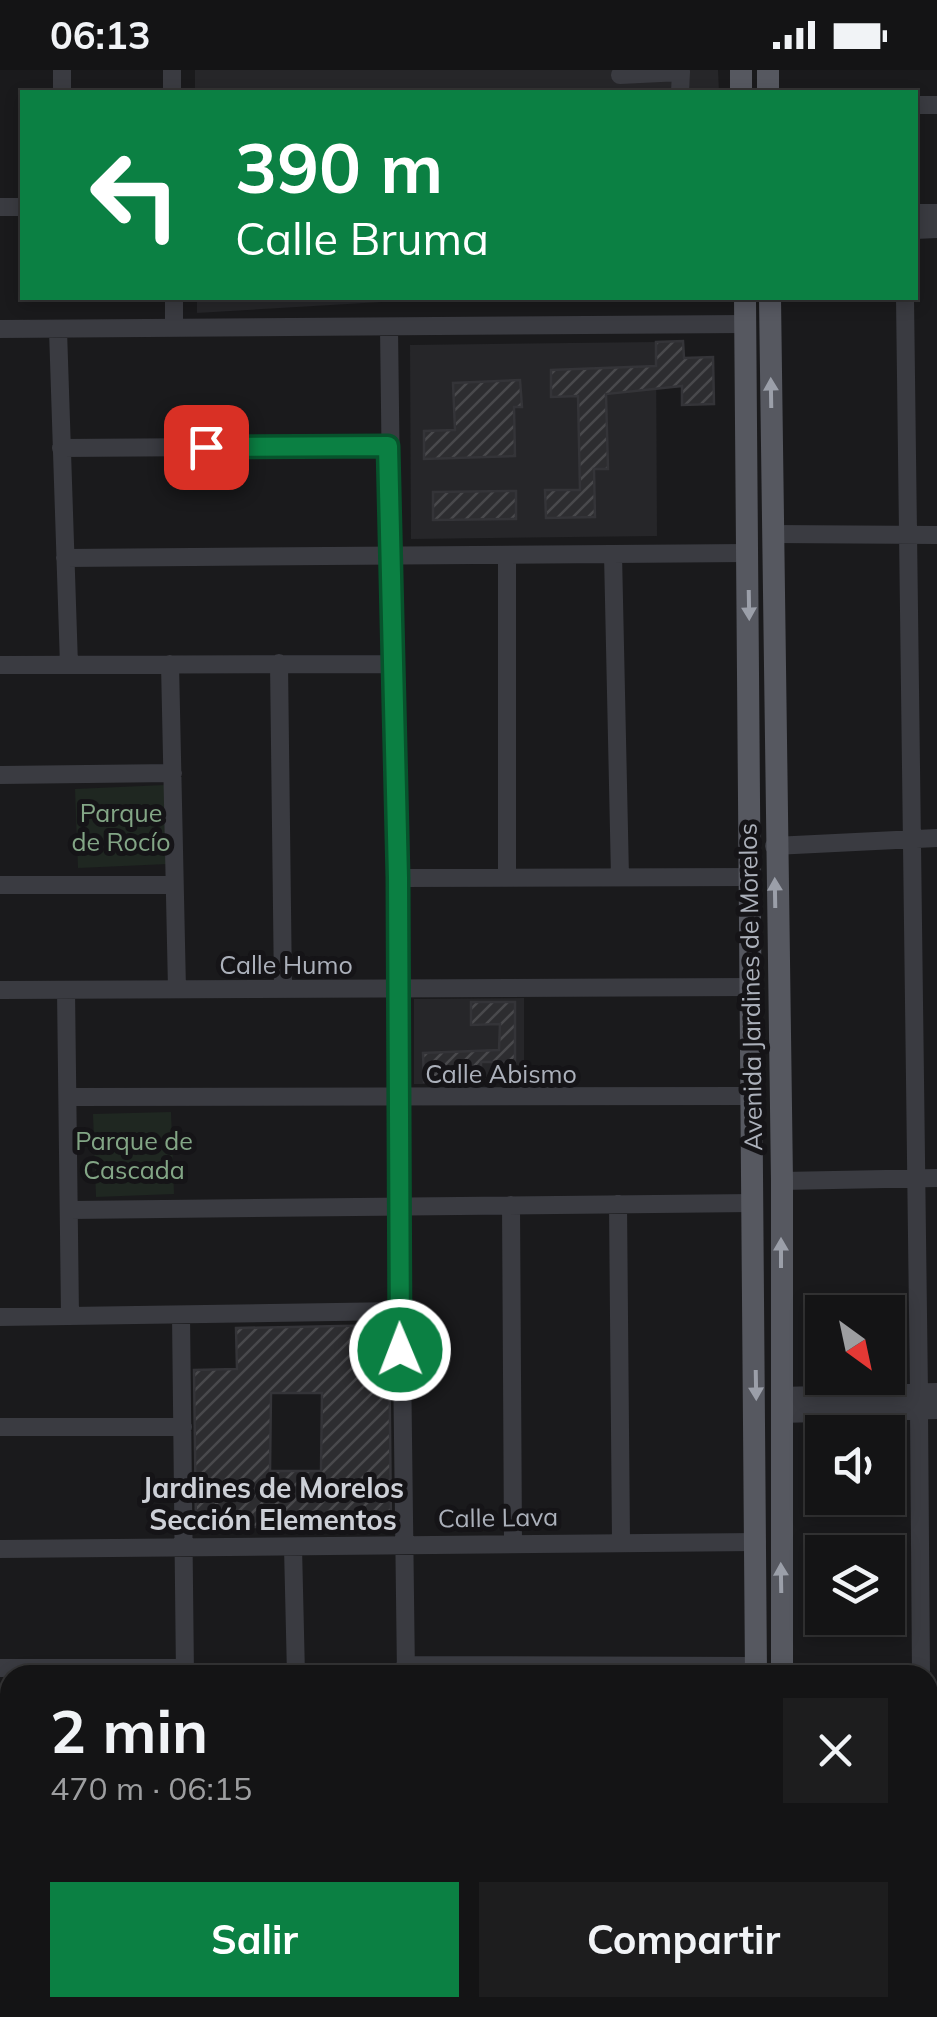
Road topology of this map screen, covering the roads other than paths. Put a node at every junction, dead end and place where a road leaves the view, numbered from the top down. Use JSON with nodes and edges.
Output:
{"nodes":[{"id":1,"x":620,"y":74,"type":"dead end"},
{"id":2,"x":680,"y":90,"type":"edge"},
{"id":3,"x":174,"y":300,"type":"edge"},
{"id":4,"x":745,"y":300,"type":"edge"},
{"id":5,"x":770,"y":300,"type":"edge"},
{"id":6,"x":906,"y":300,"type":"edge"},
{"id":7,"x":746,"y":324,"type":"junction"},
{"id":8,"x":174,"y":327,"type":"junction"},
{"id":9,"x":389,"y":328,"type":"junction"},
{"id":10,"x":0,"y":330,"type":"edge"},
{"id":11,"x":58,"y":330,"type":"junction"},
{"id":12,"x":772,"y":429,"type":"junction"},
{"id":13,"x":746,"y":432,"type":"junction"},
{"id":14,"x":388,"y":446,"type":"junction"},
{"id":15,"x":60,"y":448,"type":"junction"},
{"id":16,"x":772,"y":534,"type":"junction"},
{"id":17,"x":911,"y":535,"type":"junction"},
{"id":18,"x":937,"y":535,"type":"edge"},
{"id":19,"x":612,"y":554,"type":"junction"},
{"id":20,"x":748,"y":554,"type":"junction"},
{"id":21,"x":390,"y":555,"type":"junction"},
{"id":22,"x":506,"y":556,"type":"junction"},
{"id":23,"x":65,"y":558,"type":"junction"},
{"id":24,"x":279,"y":663,"type":"junction"},
{"id":25,"x":170,"y":664,"type":"junction"},
{"id":26,"x":394,"y":664,"type":"junction"},
{"id":27,"x":0,"y":665,"type":"edge"},
{"id":28,"x":69,"y":665,"type":"junction"},
{"id":29,"x":173,"y":773,"type":"junction"},
{"id":30,"x":0,"y":775,"type":"edge"},
{"id":31,"x":937,"y":838,"type":"edge"},
{"id":32,"x":914,"y":839,"type":"junction"},
{"id":33,"x":774,"y":846,"type":"junction"},
{"id":34,"x":507,"y":877,"type":"junction"},
{"id":35,"x":620,"y":877,"type":"junction"},
{"id":36,"x":752,"y":877,"type":"junction"},
{"id":37,"x":398,"y":878,"type":"junction"},
{"id":38,"x":0,"y":884,"type":"edge"},
{"id":39,"x":174,"y":885,"type":"junction"},
{"id":40,"x":751,"y":934,"type":"junction"},
{"id":41,"x":776,"y":934,"type":"junction"},
{"id":42,"x":916,"y":960,"type":"junction"},
{"id":43,"x":937,"y":960,"type":"edge"},
{"id":44,"x":751,"y":986,"type":"junction"},
{"id":45,"x":176,"y":989,"type":"junction"},
{"id":46,"x":284,"y":989,"type":"junction"},
{"id":47,"x":0,"y":990,"type":"edge"},
{"id":48,"x":66,"y":990,"type":"junction"},
{"id":49,"x":399,"y":990,"type":"junction"},
{"id":50,"x":917,"y":1072,"type":"junction"},
{"id":51,"x":937,"y":1072,"type":"edge"},
{"id":52,"x":753,"y":1096,"type":"junction"},
{"id":53,"x":68,"y":1097,"type":"junction"},
{"id":54,"x":398,"y":1098,"type":"junction"},
{"id":55,"x":754,"y":1141,"type":"junction"},
{"id":56,"x":781,"y":1141,"type":"junction"},
{"id":57,"x":917,"y":1178,"type":"junction"},
{"id":58,"x":937,"y":1178,"type":"edge"},
{"id":59,"x":782,"y":1181,"type":"junction"},
{"id":60,"x":618,"y":1204,"type":"junction"},
{"id":61,"x":754,"y":1204,"type":"junction"},
{"id":62,"x":511,"y":1205,"type":"junction"},
{"id":63,"x":399,"y":1206,"type":"junction"},
{"id":64,"x":70,"y":1210,"type":"junction"},
{"id":65,"x":937,"y":1285,"type":"edge"},
{"id":66,"x":917,"y":1286,"type":"junction"},
{"id":67,"x":400,"y":1311,"type":"junction"},
{"id":68,"x":181,"y":1315,"type":"junction"},
{"id":69,"x":70,"y":1316,"type":"junction"},
{"id":70,"x":0,"y":1317,"type":"edge"},
{"id":71,"x":928,"y":1401,"type":"edge"},
{"id":72,"x":780,"y":1405,"type":"junction"},
{"id":73,"x":0,"y":1427,"type":"edge"},
{"id":74,"x":183,"y":1427,"type":"junction"},
{"id":75,"x":621,"y":1541,"type":"junction"},
{"id":76,"x":513,"y":1542,"type":"junction"},
{"id":77,"x":757,"y":1542,"type":"junction"},
{"id":78,"x":402,"y":1544,"type":"junction"},
{"id":79,"x":184,"y":1546,"type":"junction"},
{"id":80,"x":293,"y":1547,"type":"junction"},
{"id":81,"x":0,"y":1549,"type":"edge"},
{"id":82,"x":185,"y":1665,"type":"edge"},
{"id":83,"x":296,"y":1665,"type":"edge"},
{"id":84,"x":406,"y":1665,"type":"edge"},
{"id":85,"x":756,"y":1665,"type":"edge"},
{"id":86,"x":782,"y":1665,"type":"edge"},
{"id":87,"x":921,"y":1665,"type":"edge"}],
"edges":[{"from":1,"to":2,"type":"street"},
{"from":3,"to":8,"type":"street"},
{"from":4,"to":7,"type":"main road","name":"Avenida Jardines de Morelos"},
{"from":12,"to":5,"type":"main road","name":"Avenida Jardines de Morelos","one_way":true},
{"from":6,"to":17,"type":"street"},
{"from":7,"to":9,"type":"street"},
{"from":7,"to":13,"type":"main road","name":"Avenida Jardines de Morelos"},
{"from":8,"to":9,"type":"street"},
{"from":8,"to":11,"type":"street"},
{"from":9,"to":14,"type":"street"},
{"from":10,"to":11,"type":"street"},
{"from":11,"to":15,"type":"street"},
{"from":12,"to":13,"type":"main road"},
{"from":12,"to":16,"type":"main road","name":"Avenida Jardines de Morelos"},
{"from":13,"to":20,"type":"main road","name":"Avenida Jardines de Morelos"},
{"from":14,"to":15,"type":"street"},
{"from":14,"to":21,"type":"street"},
{"from":15,"to":23,"type":"street"},
{"from":16,"to":17,"type":"street"},
{"from":16,"to":33,"type":"main road","name":"Avenida Jardines de Morelos"},
{"from":17,"to":18,"type":"street"},
{"from":17,"to":32,"type":"street"},
{"from":19,"to":20,"type":"street"},
{"from":19,"to":22,"type":"street"},
{"from":19,"to":35,"type":"street"},
{"from":20,"to":36,"type":"main road","name":"Avenida Jardines de Morelos","one_way":true},
{"from":21,"to":22,"type":"street"},
{"from":21,"to":23,"type":"street"},
{"from":21,"to":26,"type":"street"},
{"from":22,"to":34,"type":"street"},
{"from":23,"to":28,"type":"street"},
{"from":24,"to":25,"type":"street"},
{"from":24,"to":26,"type":"street"},
{"from":24,"to":46,"type":"street"},
{"from":25,"to":28,"type":"street"},
{"from":25,"to":29,"type":"street"},
{"from":26,"to":37,"type":"street"},
{"from":27,"to":28,"type":"street"},
{"from":29,"to":30,"type":"street"},
{"from":29,"to":39,"type":"street"},
{"from":31,"to":32,"type":"street"},
{"from":32,"to":33,"type":"street"},
{"from":32,"to":42,"type":"street"},
{"from":41,"to":33,"type":"main road","name":"Avenida Jardines de Morelos","one_way":true},
{"from":34,"to":35,"type":"street"},
{"from":34,"to":37,"type":"street"},
{"from":35,"to":36,"type":"street"},
{"from":36,"to":40,"type":"main road","name":"Avenida Jardines de Morelos"},
{"from":37,"to":49,"type":"street"},
{"from":38,"to":39,"type":"street"},
{"from":39,"to":45,"type":"street"},
{"from":40,"to":41,"type":"main road"},
{"from":40,"to":44,"type":"main road","name":"Avenida Jardines de Morelos"},
{"from":41,"to":56,"type":"main road","name":"Avenida Jardines de Morelos"},
{"from":42,"to":43,"type":"street"},
{"from":42,"to":50,"type":"street"},
{"from":44,"to":49,"type":"street","name":"Calle Humo"},
{"from":44,"to":52,"type":"main road","name":"Avenida Jardines de Morelos"},
{"from":45,"to":46,"type":"street","name":"Calle Humo"},
{"from":45,"to":48,"type":"street","name":"Calle Humo"},
{"from":46,"to":49,"type":"street","name":"Calle Humo"},
{"from":47,"to":48,"type":"street","name":"Calle Humo"},
{"from":48,"to":53,"type":"street"},
{"from":49,"to":54,"type":"street"},
{"from":50,"to":51,"type":"street"},
{"from":50,"to":57,"type":"street"},
{"from":52,"to":54,"type":"street","name":"Calle Abismo"},
{"from":52,"to":55,"type":"main road","name":"Avenida Jardines de Morelos"},
{"from":53,"to":54,"type":"street","name":"Calle Abismo"},
{"from":53,"to":64,"type":"street"},
{"from":54,"to":63,"type":"street"},
{"from":55,"to":56,"type":"main road"},
{"from":55,"to":61,"type":"main road","name":"Avenida Jardines de Morelos"},
{"from":56,"to":59,"type":"main road","name":"Avenida Jardines de Morelos"},
{"from":57,"to":58,"type":"street"},
{"from":57,"to":59,"type":"street"},
{"from":57,"to":66,"type":"street"},
{"from":72,"to":59,"type":"main road","name":"Avenida Jardines de Morelos","one_way":true},
{"from":60,"to":61,"type":"street"},
{"from":60,"to":62,"type":"street"},
{"from":60,"to":75,"type":"street"},
{"from":61,"to":77,"type":"main road","name":"Avenida Jardines de Morelos","one_way":true},
{"from":62,"to":63,"type":"street"},
{"from":62,"to":76,"type":"street"},
{"from":63,"to":64,"type":"street"},
{"from":63,"to":67,"type":"street"},
{"from":64,"to":69,"type":"street"},
{"from":65,"to":66,"type":"street"},
{"from":66,"to":71,"type":"street"},
{"from":67,"to":68,"type":"street"},
{"from":67,"to":78,"type":"street"},
{"from":68,"to":69,"type":"street"},
{"from":68,"to":74,"type":"street"},
{"from":69,"to":70,"type":"street"},
{"from":71,"to":72,"type":"street"},
{"from":71,"to":87,"type":"street"},
{"from":86,"to":72,"type":"main road","name":"Avenida Jardines de Morelos","one_way":true},
{"from":73,"to":74,"type":"street"},
{"from":74,"to":79,"type":"street"},
{"from":75,"to":76,"type":"street","name":"Calle Lava"},
{"from":75,"to":77,"type":"street","name":"Calle Lava"},
{"from":76,"to":78,"type":"street","name":"Calle Lava"},
{"from":77,"to":85,"type":"main road","name":"Avenida Jardines de Morelos"},
{"from":78,"to":80,"type":"street","name":"Calle Lava"},
{"from":78,"to":84,"type":"street"},
{"from":79,"to":80,"type":"street","name":"Calle Lava"},
{"from":79,"to":81,"type":"street","name":"Calle Lava"},
{"from":79,"to":82,"type":"street"},
{"from":80,"to":83,"type":"street"}]}
